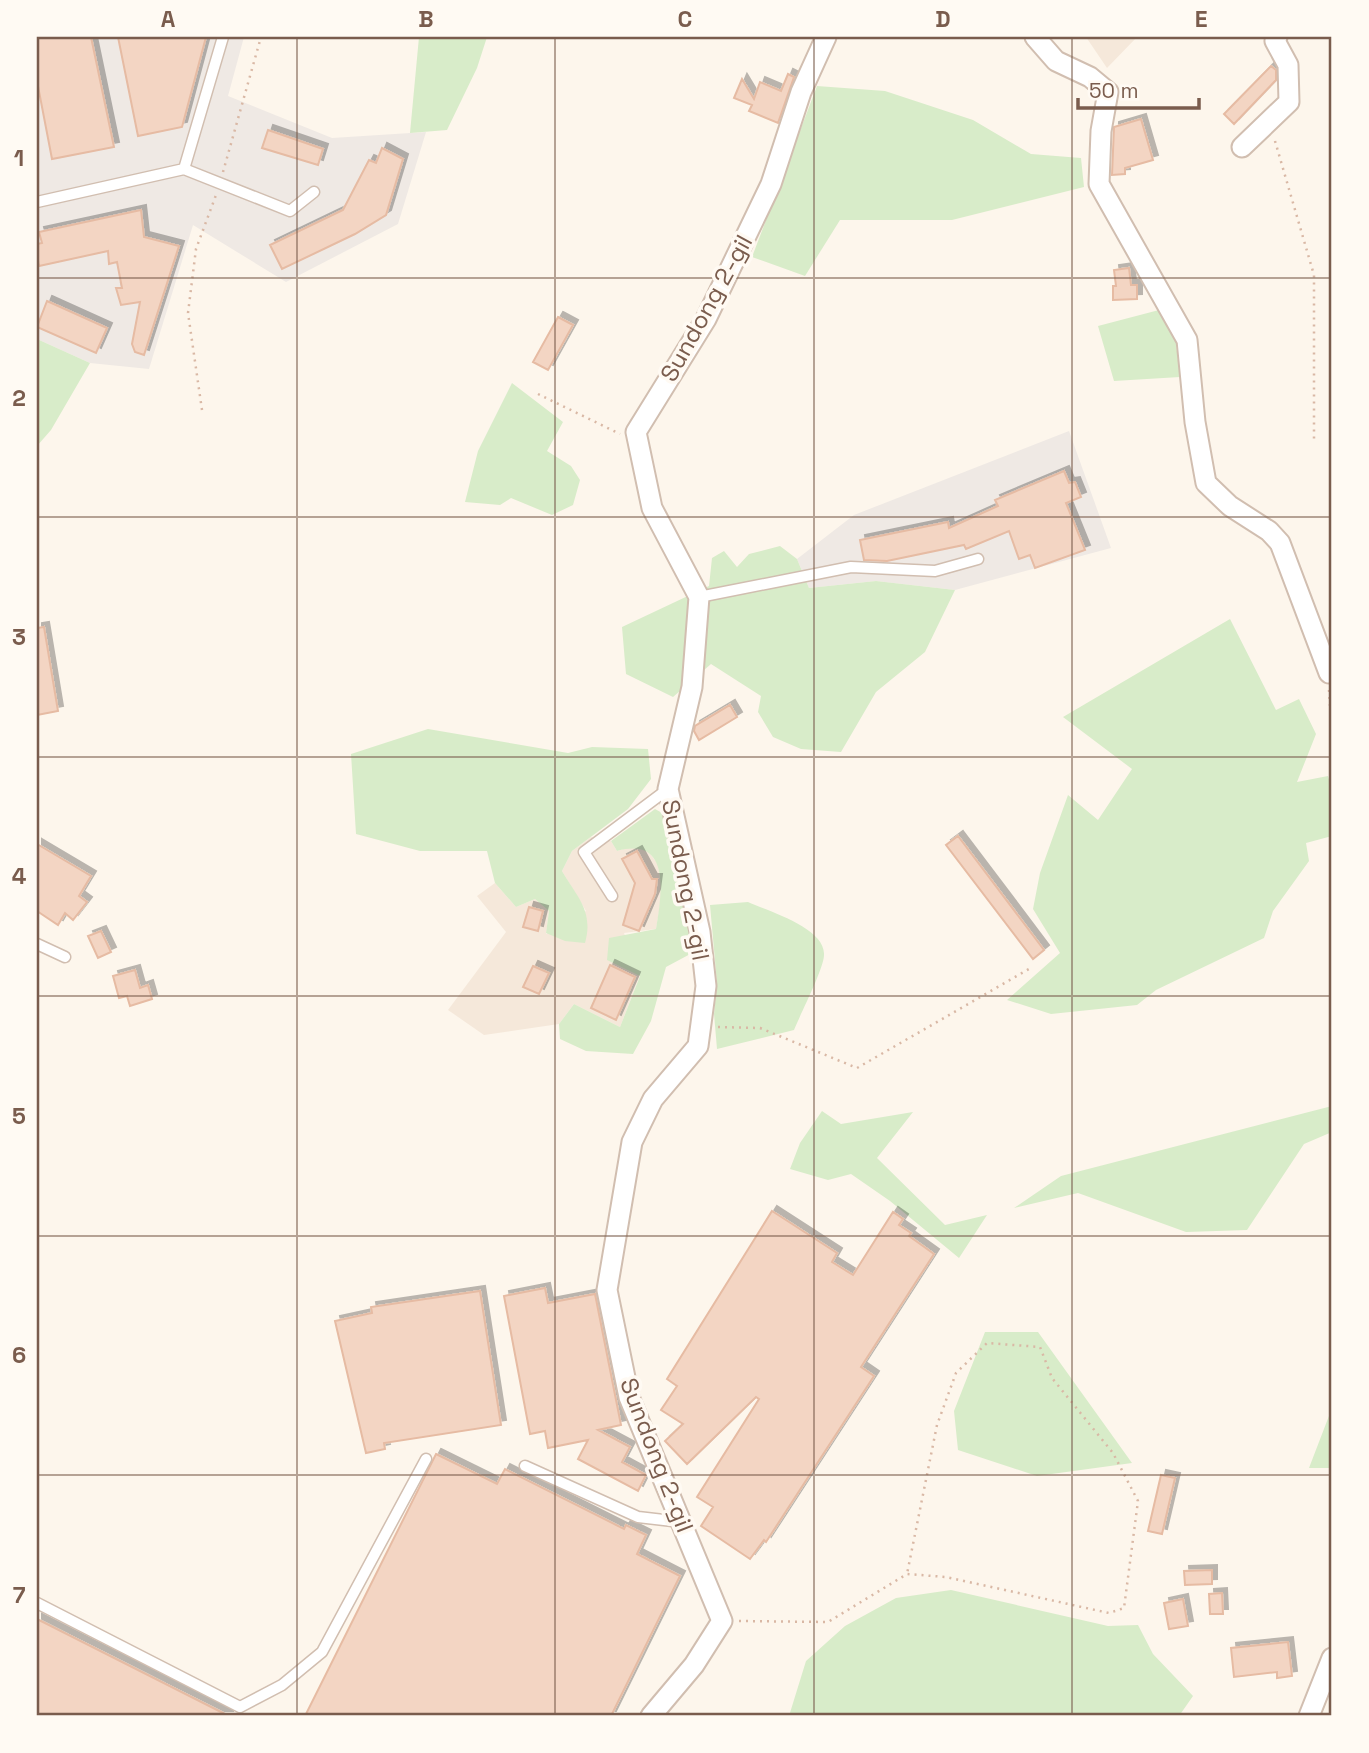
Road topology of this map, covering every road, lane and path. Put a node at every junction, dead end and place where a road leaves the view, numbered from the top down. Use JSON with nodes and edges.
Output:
{"nodes":[{"id":1,"x":223,"y":37,"type":"edge"},
{"id":2,"x":261,"y":37,"type":"edge"},
{"id":3,"x":825,"y":37,"type":"edge"},
{"id":4,"x":1035,"y":37,"type":"edge"},
{"id":5,"x":1277,"y":37,"type":"edge"},
{"id":6,"x":1270,"y":121,"type":"junction"},
{"id":7,"x":1242,"y":147,"type":"dead end"},
{"id":8,"x":184,"y":169,"type":"junction"},
{"id":9,"x":220,"y":183,"type":"junction"},
{"id":10,"x":314,"y":192,"type":"dead end"},
{"id":11,"x":37,"y":202,"type":"edge"},
{"id":12,"x":538,"y":394,"type":"dead end"},
{"id":13,"x":202,"y":410,"type":"dead end"},
{"id":14,"x":1314,"y":440,"type":"dead end"},
{"id":15,"x":638,"y":443,"type":"junction"},
{"id":16,"x":978,"y":559,"type":"dead end"},
{"id":17,"x":699,"y":597,"type":"junction"},
{"id":18,"x":1329,"y":673,"type":"joint"},
{"id":19,"x":1332,"y":738,"type":"edge"},
{"id":20,"x":668,"y":789,"type":"junction"},
{"id":21,"x":612,"y":896,"type":"dead end"},
{"id":22,"x":37,"y":944,"type":"edge"},
{"id":23,"x":65,"y":957,"type":"dead end"},
{"id":24,"x":1029,"y":969,"type":"dead end"},
{"id":25,"x":701,"y":1027,"type":"junction"},
{"id":26,"x":426,"y":1459,"type":"dead end"},
{"id":27,"x":525,"y":1466,"type":"dead end"},
{"id":28,"x":682,"y":1522,"type":"junction"},
{"id":29,"x":907,"y":1574,"type":"junction"},
{"id":30,"x":37,"y":1603,"type":"edge"},
{"id":31,"x":722,"y":1621,"type":"junction"},
{"id":32,"x":1332,"y":1658,"type":"edge"},
{"id":33,"x":651,"y":1716,"type":"edge"},
{"id":34,"x":1309,"y":1716,"type":"edge"}],
"edges":[{"from":1,"to":8,"type":"lane"},
{"from":2,"to":9,"type":"path"},
{"from":3,"to":15,"type":"street","name":"Sundong 2-gil"},
{"from":4,"to":18,"type":"street"},
{"from":5,"to":6,"type":"street"},
{"from":6,"to":7,"type":"street"},
{"from":6,"to":14,"type":"path"},
{"from":8,"to":9,"type":"lane"},
{"from":8,"to":11,"type":"lane"},
{"from":9,"to":10,"type":"lane"},
{"from":9,"to":13,"type":"path"},
{"from":12,"to":15,"type":"path"},
{"from":15,"to":17,"type":"street"},
{"from":16,"to":17,"type":"lane"},
{"from":17,"to":20,"type":"street","name":"Sundong 2-gil"},
{"from":18,"to":19,"type":"path"},
{"from":20,"to":21,"type":"lane"},
{"from":20,"to":25,"type":"street","name":"Sundong 2-gil"},
{"from":22,"to":23,"type":"lane"},
{"from":24,"to":25,"type":"path"},
{"from":25,"to":28,"type":"street","name":"Sundong 2-gil"},
{"from":26,"to":30,"type":"lane"},
{"from":27,"to":28,"type":"lane"},
{"from":28,"to":31,"type":"street","name":"Sundong 2-gil"},
{"from":29,"to":29,"type":"path"},
{"from":29,"to":31,"type":"path"},
{"from":31,"to":33,"type":"street"},
{"from":32,"to":34,"type":"street"}]}
